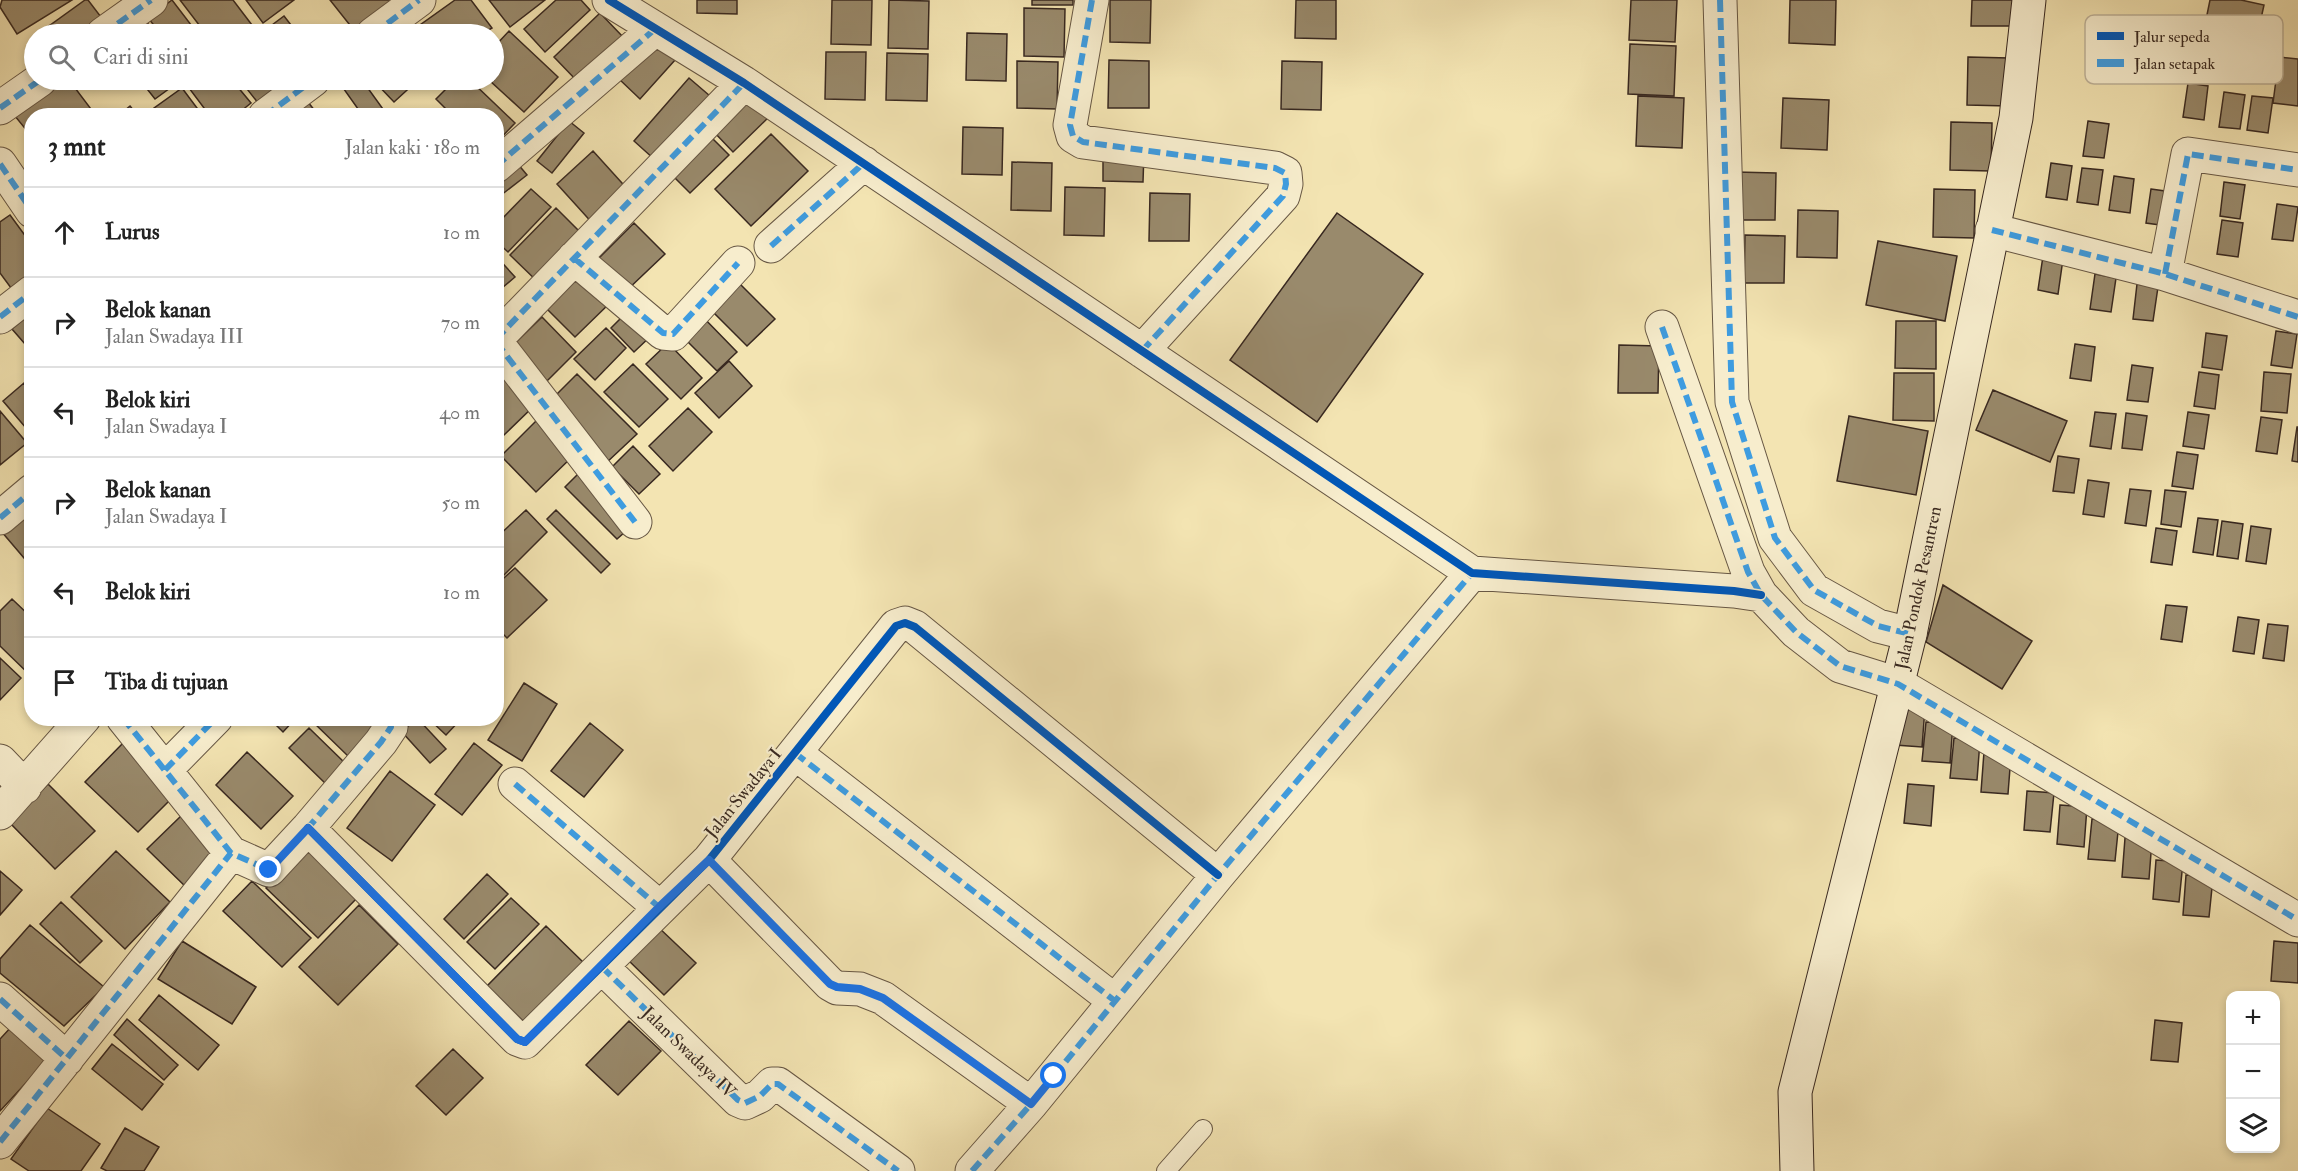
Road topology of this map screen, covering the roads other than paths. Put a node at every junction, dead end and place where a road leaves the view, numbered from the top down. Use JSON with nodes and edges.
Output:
{"nodes":[{"id":1,"x":151,"y":0,"type":"edge"},
{"id":2,"x":419,"y":0,"type":"edge"},
{"id":3,"x":609,"y":0,"type":"edge"},
{"id":4,"x":1092,"y":0,"type":"edge"},
{"id":5,"x":1720,"y":0,"type":"edge"},
{"id":6,"x":2029,"y":0,"type":"edge"},
{"id":7,"x":117,"y":24,"type":"edge"},
{"id":8,"x":387,"y":24,"type":"edge"},
{"id":9,"x":655,"y":30,"type":"junction"},
{"id":10,"x":744,"y":83,"type":"junction"},
{"id":11,"x":26,"y":90,"type":"edge"},
{"id":12,"x":300,"y":90,"type":"edge"},
{"id":13,"x":0,"y":108,"type":"edge"},
{"id":14,"x":276,"y":108,"type":"edge"},
{"id":15,"x":504,"y":159,"type":"edge"},
{"id":16,"x":0,"y":164,"type":"edge"},
{"id":17,"x":864,"y":164,"type":"junction"},
{"id":18,"x":2298,"y":170,"type":"edge"},
{"id":19,"x":24,"y":199,"type":"edge"},
{"id":20,"x":1992,"y":230,"type":"junction"},
{"id":21,"x":771,"y":246,"type":"dead end"},
{"id":22,"x":574,"y":258,"type":"junction"},
{"id":23,"x":738,"y":263,"type":"dead end"},
{"id":24,"x":2165,"y":274,"type":"junction"},
{"id":25,"x":24,"y":298,"type":"edge"},
{"id":26,"x":0,"y":317,"type":"edge"},
{"id":27,"x":2298,"y":317,"type":"edge"},
{"id":28,"x":1662,"y":327,"type":"dead end"},
{"id":29,"x":504,"y":332,"type":"edge"},
{"id":30,"x":504,"y":351,"type":"edge"},
{"id":31,"x":1142,"y":351,"type":"junction"},
{"id":32,"x":24,"y":498,"type":"edge"},
{"id":33,"x":0,"y":518,"type":"edge"},
{"id":34,"x":634,"y":522,"type":"dead end"},
{"id":35,"x":1472,"y":573,"type":"junction"},
{"id":36,"x":1761,"y":595,"type":"junction"},
{"id":37,"x":1909,"y":636,"type":"junction"},
{"id":38,"x":1899,"y":680,"type":"junction"},
{"id":39,"x":77,"y":726,"type":"edge"},
{"id":40,"x":129,"y":726,"type":"edge"},
{"id":41,"x":208,"y":726,"type":"edge"},
{"id":42,"x":391,"y":726,"type":"edge"},
{"id":43,"x":795,"y":753,"type":"junction"},
{"id":44,"x":0,"y":761,"type":"edge"},
{"id":45,"x":165,"y":770,"type":"junction"},
{"id":46,"x":515,"y":784,"type":"dead end"},
{"id":47,"x":26,"y":787,"type":"junction"},
{"id":48,"x":0,"y":813,"type":"edge"},
{"id":49,"x":308,"y":828,"type":"junction"},
{"id":50,"x":231,"y":853,"type":"junction"},
{"id":51,"x":709,"y":860,"type":"junction"},
{"id":52,"x":1218,"y":875,"type":"junction"},
{"id":53,"x":659,"y":907,"type":"junction"},
{"id":54,"x":2298,"y":920,"type":"edge"},
{"id":55,"x":602,"y":967,"type":"junction"},
{"id":56,"x":0,"y":999,"type":"edge"},
{"id":57,"x":1115,"y":1001,"type":"junction"},
{"id":58,"x":67,"y":1059,"type":"junction"},
{"id":59,"x":1031,"y":1104,"type":"junction"},
{"id":60,"x":1203,"y":1129,"type":"dead end"},
{"id":61,"x":0,"y":1142,"type":"edge"},
{"id":62,"x":898,"y":1171,"type":"edge"},
{"id":63,"x":972,"y":1171,"type":"edge"},
{"id":64,"x":1166,"y":1171,"type":"edge"},
{"id":65,"x":1797,"y":1171,"type":"edge"}],
"edges":[{"from":1,"to":7,"type":"street"},
{"from":2,"to":8,"type":"street"},
{"from":3,"to":9,"type":"street"},
{"from":4,"to":31,"type":"street"},
{"from":5,"to":37,"type":"street"},
{"from":6,"to":20,"type":"street","name":"Jalan Pondok Pesantren"},
{"from":9,"to":10,"type":"street"},
{"from":9,"to":15,"type":"street"},
{"from":10,"to":17,"type":"street"},
{"from":10,"to":22,"type":"street"},
{"from":11,"to":13,"type":"street"},
{"from":12,"to":14,"type":"street"},
{"from":16,"to":19,"type":"street"},
{"from":17,"to":21,"type":"street"},
{"from":17,"to":31,"type":"street"},
{"from":18,"to":24,"type":"street"},
{"from":20,"to":24,"type":"street"},
{"from":20,"to":37,"type":"street","name":"Jalan Pondok Pesantren"},
{"from":22,"to":23,"type":"street"},
{"from":22,"to":29,"type":"street"},
{"from":24,"to":27,"type":"street"},
{"from":25,"to":26,"type":"street"},
{"from":28,"to":36,"type":"street"},
{"from":30,"to":34,"type":"street"},
{"from":31,"to":35,"type":"street"},
{"from":32,"to":33,"type":"street"},
{"from":35,"to":36,"type":"street"},
{"from":35,"to":52,"type":"street"},
{"from":36,"to":38,"type":"street"},
{"from":37,"to":38,"type":"street","name":"Jalan Pondok Pesantren"},
{"from":38,"to":54,"type":"street"},
{"from":38,"to":65,"type":"street","name":"Jalan Pondok Pesantren"},
{"from":39,"to":47,"type":"street"},
{"from":40,"to":45,"type":"street"},
{"from":41,"to":45,"type":"street"},
{"from":42,"to":49,"type":"street"},
{"from":43,"to":51,"type":"street","name":"Jalan Swadaya I"},
{"from":43,"to":52,"type":"street","name":"Jalan Swadaya I"},
{"from":43,"to":57,"type":"street"},
{"from":44,"to":47,"type":"street"},
{"from":45,"to":50,"type":"street"},
{"from":46,"to":53,"type":"street"},
{"from":47,"to":48,"type":"street"},
{"from":49,"to":50,"type":"street"},
{"from":49,"to":55,"type":"street","name":"Jalan Swadaya I"},
{"from":50,"to":58,"type":"street"},
{"from":51,"to":53,"type":"street","name":"Jalan Swadaya I"},
{"from":51,"to":59,"type":"street"},
{"from":52,"to":57,"type":"street"},
{"from":53,"to":55,"type":"street","name":"Jalan Swadaya I"},
{"from":55,"to":62,"type":"street","name":"Jalan Swadaya IV"},
{"from":56,"to":58,"type":"street"},
{"from":57,"to":59,"type":"street"},
{"from":58,"to":61,"type":"street"},
{"from":59,"to":63,"type":"street"},
{"from":60,"to":64,"type":"lane"}]}
